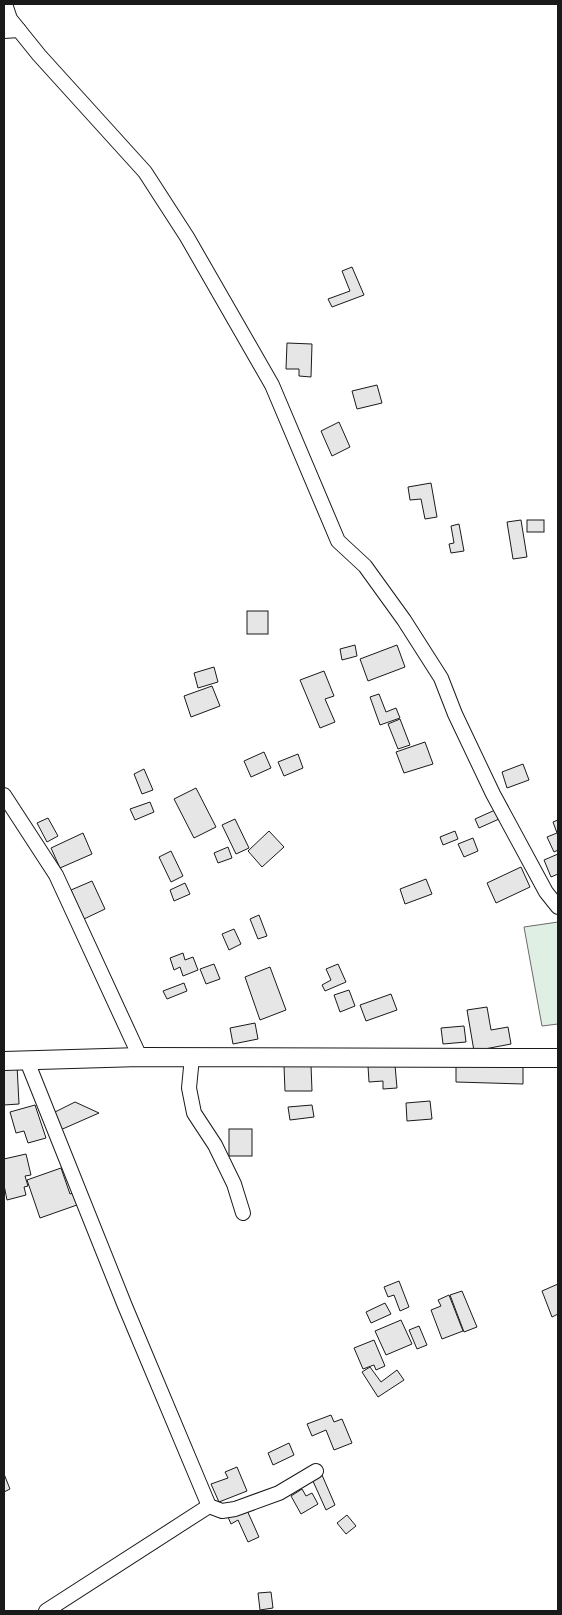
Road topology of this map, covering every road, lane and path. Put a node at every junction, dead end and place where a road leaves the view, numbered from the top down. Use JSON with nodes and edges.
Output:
{"nodes":[{"id":1,"x":5,"y":4,"type":"edge"},
{"id":2,"x":19,"y":30,"type":"junction"},
{"id":3,"x":4,"y":31,"type":"edge"},
{"id":4,"x":4,"y":795,"type":"edge"},
{"id":5,"x":558,"y":907,"type":"edge"},
{"id":6,"x":140,"y":1057,"type":"junction"},
{"id":7,"x":192,"y":1057,"type":"junction"},
{"id":8,"x":558,"y":1058,"type":"edge"},
{"id":9,"x":26,"y":1061,"type":"junction"},
{"id":10,"x":4,"y":1062,"type":"edge"},
{"id":11,"x":243,"y":1213,"type":"dead end"},
{"id":12,"x":316,"y":1471,"type":"dead end"},
{"id":13,"x":209,"y":1506,"type":"junction"},
{"id":14,"x":46,"y":1611,"type":"edge"}],
"edges":[{"from":1,"to":2,"type":"street"},
{"from":2,"to":3,"type":"street"},
{"from":2,"to":5,"type":"street"},
{"from":4,"to":6,"type":"street"},
{"from":6,"to":7,"type":"main road"},
{"from":6,"to":9,"type":"main road"},
{"from":7,"to":8,"type":"main road"},
{"from":7,"to":11,"type":"street"},
{"from":9,"to":10,"type":"main road"},
{"from":9,"to":13,"type":"street"},
{"from":12,"to":13,"type":"street"},
{"from":13,"to":14,"type":"street"}]}
